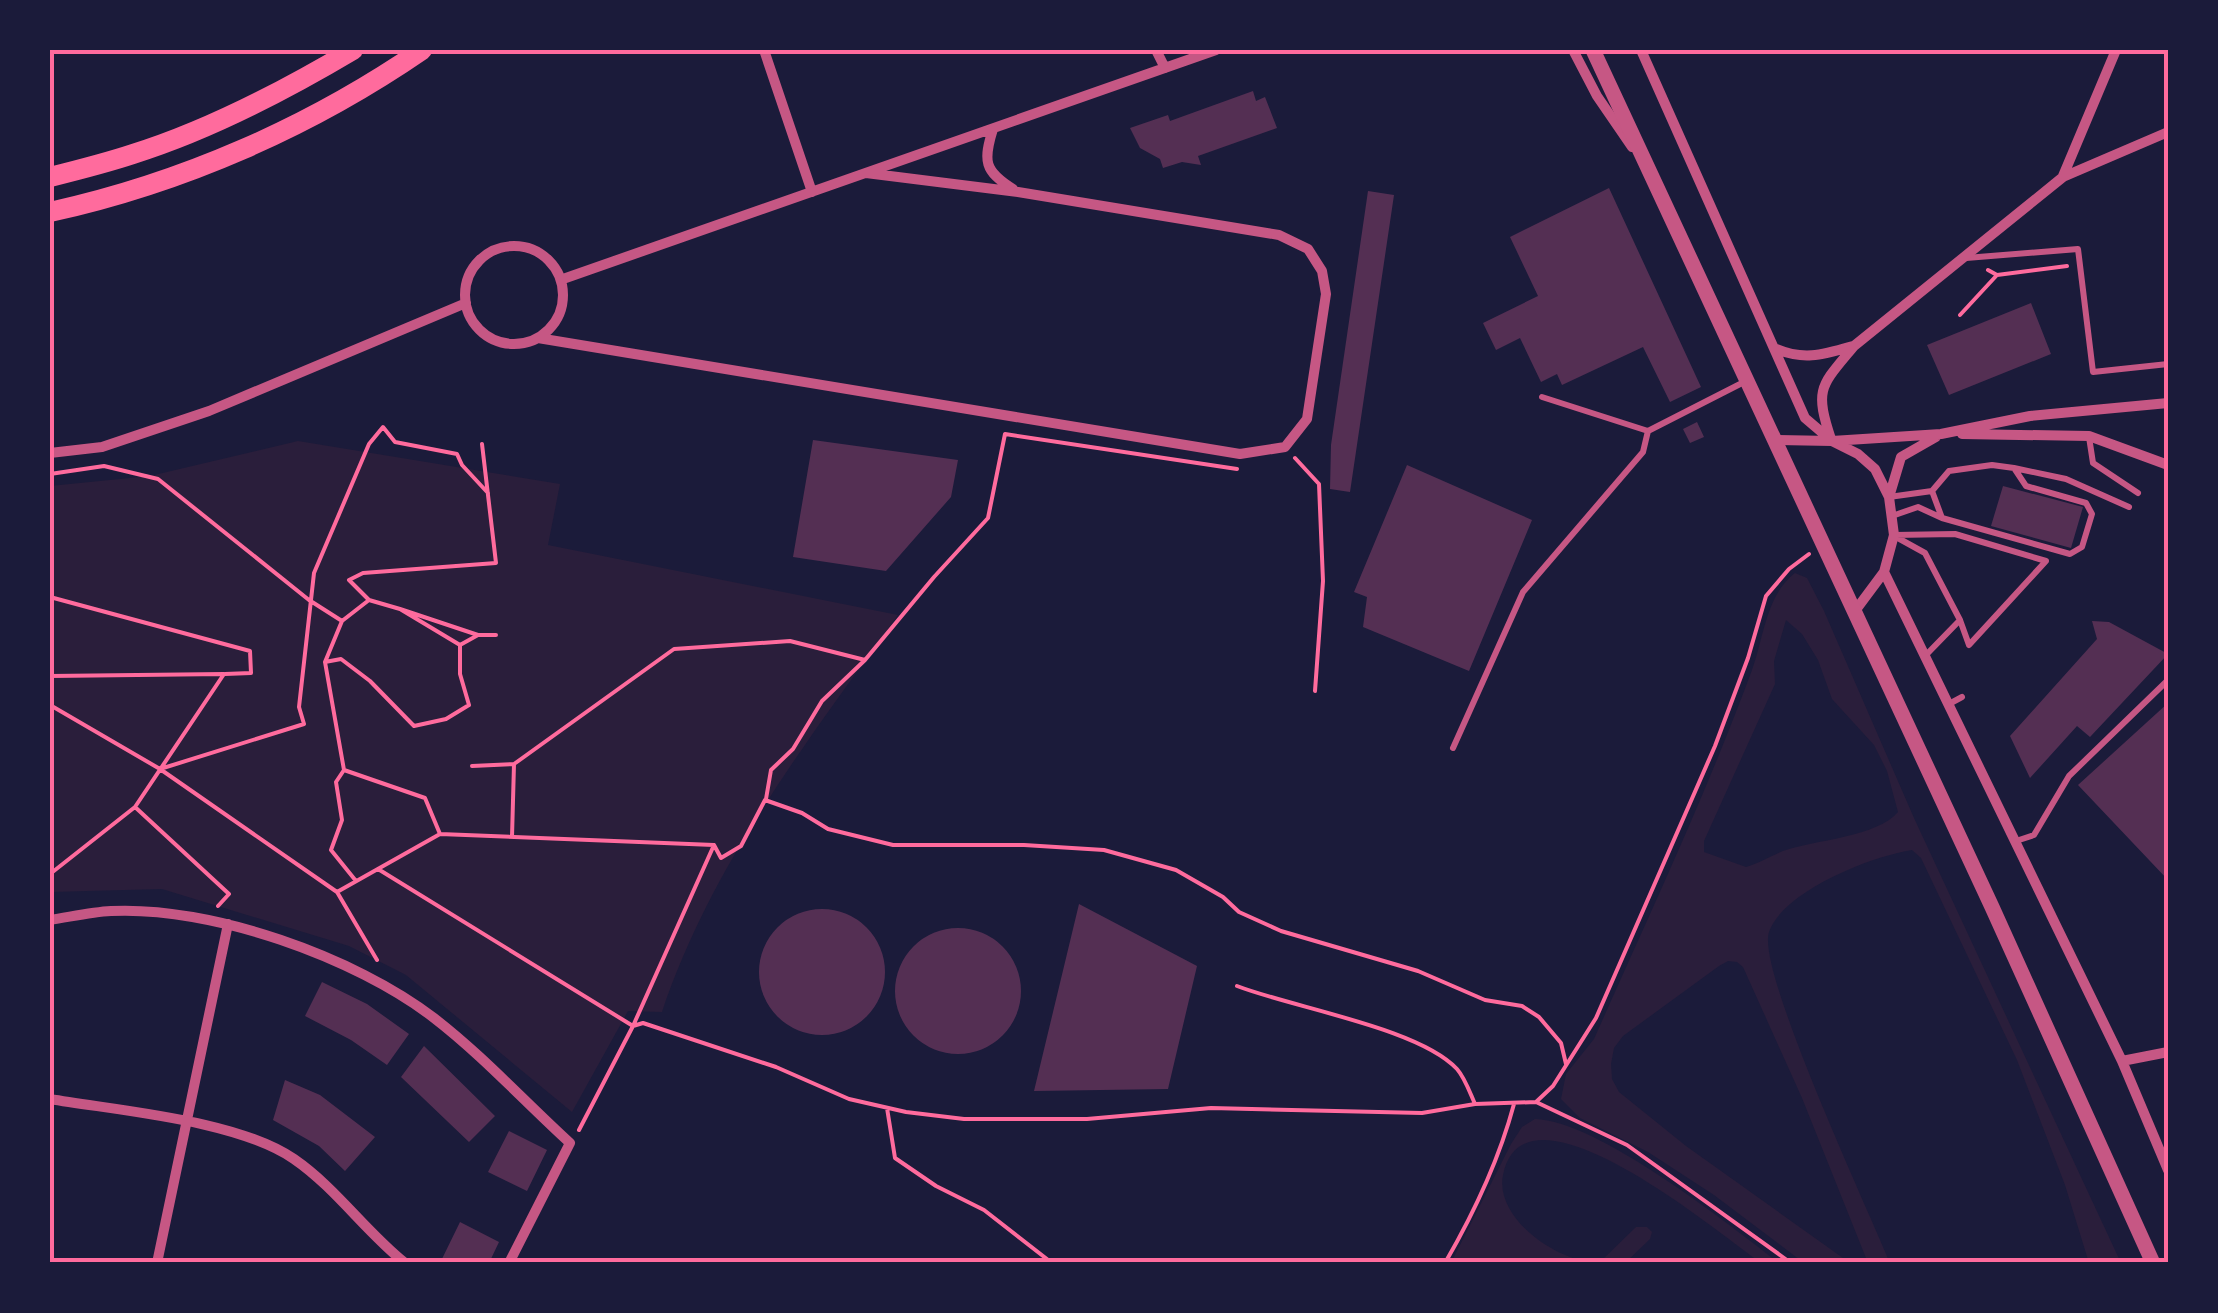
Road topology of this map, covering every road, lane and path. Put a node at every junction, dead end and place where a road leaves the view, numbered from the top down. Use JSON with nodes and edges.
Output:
{"nodes":[{"id":1,"x":353,"y":50,"type":"edge"},
{"id":2,"x":422,"y":50,"type":"edge"},
{"id":3,"x":764,"y":50,"type":"edge"},
{"id":4,"x":1156,"y":50,"type":"edge"},
{"id":5,"x":1216,"y":50,"type":"edge"},
{"id":6,"x":1572,"y":50,"type":"edge"},
{"id":7,"x":1593,"y":50,"type":"edge"},
{"id":8,"x":1642,"y":50,"type":"edge"},
{"id":9,"x":2116,"y":50,"type":"edge"},
{"id":10,"x":1165,"y":68,"type":"junction"},
{"id":11,"x":992,"y":129,"type":"junction"},
{"id":12,"x":2168,"y":132,"type":"edge"},
{"id":13,"x":866,"y":173,"type":"junction"},
{"id":14,"x":2062,"y":176,"type":"junction"},
{"id":15,"x":50,"y":177,"type":"edge"},
{"id":16,"x":1653,"y":177,"type":"junction"},
{"id":17,"x":812,"y":192,"type":"junction"},
{"id":18,"x":1018,"y":192,"type":"junction"},
{"id":19,"x":50,"y":212,"type":"edge"},
{"id":20,"x":1965,"y":258,"type":"junction"},
{"id":21,"x":2080,"y":264,"type":"junction"},
{"id":22,"x":1998,"y":275,"type":"junction"},
{"id":23,"x":563,"y":279,"type":"junction"},
{"id":24,"x":466,"y":303,"type":"junction"},
{"id":25,"x":1960,"y":315,"type":"dead end"},
{"id":26,"x":538,"y":338,"type":"junction"},
{"id":27,"x":1854,"y":346,"type":"junction"},
{"id":28,"x":1774,"y":348,"type":"junction"},
{"id":29,"x":2168,"y":364,"type":"edge"},
{"id":30,"x":1747,"y":380,"type":"junction"},
{"id":31,"x":1542,"y":397,"type":"dead end"},
{"id":32,"x":2168,"y":402,"type":"edge"},
{"id":33,"x":1648,"y":431,"type":"junction"},
{"id":34,"x":1941,"y":434,"type":"junction"},
{"id":35,"x":2089,"y":436,"type":"junction"},
{"id":36,"x":1773,"y":440,"type":"junction"},
{"id":37,"x":1832,"y":441,"type":"junction"},
{"id":38,"x":482,"y":444,"type":"dead end"},
{"id":39,"x":1286,"y":447,"type":"junction"},
{"id":40,"x":50,"y":453,"type":"edge"},
{"id":41,"x":1240,"y":454,"type":"junction"},
{"id":42,"x":2168,"y":465,"type":"edge"},
{"id":43,"x":2014,"y":468,"type":"junction"},
{"id":44,"x":50,"y":474,"type":"edge"},
{"id":45,"x":1932,"y":491,"type":"junction"},
{"id":46,"x":2138,"y":492,"type":"dead end"},
{"id":47,"x":488,"y":494,"type":"junction"},
{"id":48,"x":1889,"y":496,"type":"junction"},
{"id":49,"x":2129,"y":508,"type":"dead end"},
{"id":50,"x":1892,"y":516,"type":"junction"},
{"id":51,"x":1942,"y":518,"type":"junction"},
{"id":52,"x":1894,"y":535,"type":"junction"},
{"id":53,"x":1822,"y":544,"type":"junction"},
{"id":54,"x":1884,"y":572,"type":"junction"},
{"id":55,"x":50,"y":598,"type":"edge"},
{"id":56,"x":309,"y":600,"type":"junction"},
{"id":57,"x":369,"y":600,"type":"junction"},
{"id":58,"x":400,"y":609,"type":"junction"},
{"id":59,"x":1855,"y":612,"type":"junction"},
{"id":60,"x":1960,"y":620,"type":"junction"},
{"id":61,"x":342,"y":621,"type":"junction"},
{"id":62,"x":478,"y":635,"type":"junction"},
{"id":63,"x":496,"y":635,"type":"dead end"},
{"id":64,"x":460,"y":646,"type":"junction"},
{"id":65,"x":1925,"y":656,"type":"junction"},
{"id":66,"x":866,"y":660,"type":"junction"},
{"id":67,"x":324,"y":662,"type":"junction"},
{"id":68,"x":224,"y":674,"type":"junction"},
{"id":69,"x":50,"y":676,"type":"edge"},
{"id":70,"x":2166,"y":681,"type":"edge"},
{"id":71,"x":1315,"y":691,"type":"dead end"},
{"id":72,"x":1962,"y":697,"type":"dead end"},
{"id":73,"x":50,"y":705,"type":"edge"},
{"id":74,"x":1948,"y":705,"type":"junction"},
{"id":75,"x":1453,"y":748,"type":"dead end"},
{"id":76,"x":514,"y":764,"type":"junction"},
{"id":77,"x":472,"y":766,"type":"dead end"},
{"id":78,"x":160,"y":769,"type":"junction"},
{"id":79,"x":344,"y":770,"type":"junction"},
{"id":80,"x":766,"y":800,"type":"junction"},
{"id":81,"x":135,"y":807,"type":"junction"},
{"id":82,"x":440,"y":834,"type":"junction"},
{"id":83,"x":512,"y":837,"type":"junction"},
{"id":84,"x":2014,"y":842,"type":"junction"},
{"id":85,"x":714,"y":845,"type":"junction"},
{"id":86,"x":378,"y":869,"type":"junction"},
{"id":87,"x":50,"y":874,"type":"edge"},
{"id":88,"x":356,"y":882,"type":"junction"},
{"id":89,"x":337,"y":892,"type":"junction"},
{"id":90,"x":218,"y":906,"type":"dead end"},
{"id":91,"x":50,"y":920,"type":"edge"},
{"id":92,"x":228,"y":924,"type":"junction"},
{"id":93,"x":377,"y":960,"type":"dead end"},
{"id":94,"x":1237,"y":986,"type":"dead end"},
{"id":95,"x":633,"y":1026,"type":"junction"},
{"id":96,"x":2168,"y":1052,"type":"edge"},
{"id":97,"x":2122,"y":1062,"type":"junction"},
{"id":98,"x":1566,"y":1064,"type":"junction"},
{"id":99,"x":50,"y":1099,"type":"edge"},
{"id":100,"x":1536,"y":1102,"type":"junction"},
{"id":101,"x":1475,"y":1104,"type":"junction"},
{"id":102,"x":1514,"y":1104,"type":"junction"},
{"id":103,"x":888,"y":1108,"type":"junction"},
{"id":104,"x":186,"y":1123,"type":"junction"},
{"id":105,"x":570,"y":1143,"type":"junction"},
{"id":106,"x":2168,"y":1170,"type":"edge"},
{"id":107,"x":157,"y":1263,"type":"edge"},
{"id":108,"x":406,"y":1263,"type":"edge"},
{"id":109,"x":509,"y":1263,"type":"edge"},
{"id":110,"x":1052,"y":1263,"type":"edge"},
{"id":111,"x":1445,"y":1263,"type":"edge"},
{"id":112,"x":1791,"y":1263,"type":"edge"},
{"id":113,"x":2153,"y":1263,"type":"edge"}],
"edges":[{"from":1,"to":15,"type":"highway"},
{"from":2,"to":19,"type":"highway"},
{"from":3,"to":17,"type":"street"},
{"from":4,"to":10,"type":"street"},
{"from":5,"to":10,"type":"street"},
{"from":6,"to":16,"type":"street"},
{"from":7,"to":16,"type":"street"},
{"from":8,"to":28,"type":"street"},
{"from":9,"to":14,"type":"street"},
{"from":10,"to":11,"type":"street"},
{"from":11,"to":13,"type":"street"},
{"from":11,"to":18,"type":"street"},
{"from":12,"to":14,"type":"street"},
{"from":13,"to":17,"type":"street"},
{"from":13,"to":18,"type":"street"},
{"from":14,"to":20,"type":"street"},
{"from":16,"to":30,"type":"street"},
{"from":17,"to":23,"type":"street"},
{"from":18,"to":39,"type":"street"},
{"from":20,"to":21,"type":"lane"},
{"from":20,"to":22,"type":"path"},
{"from":20,"to":27,"type":"street"},
{"from":21,"to":22,"type":"path"},
{"from":21,"to":29,"type":"lane"},
{"from":22,"to":25,"type":"path"},
{"from":23,"to":24,"type":"street"},
{"from":23,"to":26,"type":"street"},
{"from":24,"to":26,"type":"street"},
{"from":24,"to":40,"type":"street"},
{"from":26,"to":41,"type":"street"},
{"from":27,"to":28,"type":"street"},
{"from":27,"to":37,"type":"street"},
{"from":28,"to":37,"type":"street"},
{"from":30,"to":33,"type":"lane"},
{"from":30,"to":36,"type":"street"},
{"from":31,"to":33,"type":"lane"},
{"from":32,"to":34,"type":"street"},
{"from":33,"to":75,"type":"lane"},
{"from":34,"to":35,"type":"street"},
{"from":34,"to":37,"type":"street"},
{"from":34,"to":48,"type":"street"},
{"from":35,"to":42,"type":"street"},
{"from":35,"to":46,"type":"lane"},
{"from":36,"to":37,"type":"street"},
{"from":36,"to":53,"type":"street"},
{"from":37,"to":48,"type":"street"},
{"from":38,"to":47,"type":"path"},
{"from":39,"to":41,"type":"street"},
{"from":39,"to":71,"type":"path"},
{"from":41,"to":66,"type":"path"},
{"from":43,"to":45,"type":"lane"},
{"from":43,"to":49,"type":"lane"},
{"from":43,"to":51,"type":"lane"},
{"from":44,"to":56,"type":"path"},
{"from":45,"to":48,"type":"lane"},
{"from":45,"to":51,"type":"lane"},
{"from":47,"to":56,"type":"path"},
{"from":47,"to":57,"type":"path"},
{"from":48,"to":50,"type":"street"},
{"from":50,"to":51,"type":"lane"},
{"from":50,"to":52,"type":"street"},
{"from":52,"to":54,"type":"street"},
{"from":52,"to":60,"type":"lane"},
{"from":52,"to":60,"type":"lane"},
{"from":53,"to":59,"type":"street"},
{"from":53,"to":98,"type":"path"},
{"from":54,"to":59,"type":"street"},
{"from":54,"to":65,"type":"street"},
{"from":55,"to":68,"type":"path"},
{"from":56,"to":61,"type":"path"},
{"from":56,"to":78,"type":"path"},
{"from":57,"to":58,"type":"path"},
{"from":57,"to":61,"type":"path"},
{"from":58,"to":62,"type":"path"},
{"from":58,"to":64,"type":"path"},
{"from":59,"to":113,"type":"street"},
{"from":60,"to":65,"type":"lane"},
{"from":61,"to":67,"type":"path"},
{"from":62,"to":63,"type":"path"},
{"from":62,"to":64,"type":"path"},
{"from":64,"to":67,"type":"path"},
{"from":65,"to":74,"type":"street"},
{"from":66,"to":76,"type":"path"},
{"from":66,"to":80,"type":"path"},
{"from":67,"to":79,"type":"path"},
{"from":68,"to":69,"type":"path"},
{"from":68,"to":78,"type":"path"},
{"from":70,"to":84,"type":"lane"},
{"from":72,"to":74,"type":"lane"},
{"from":73,"to":78,"type":"path"},
{"from":74,"to":84,"type":"street"},
{"from":76,"to":77,"type":"path"},
{"from":76,"to":83,"type":"path"},
{"from":78,"to":81,"type":"path"},
{"from":78,"to":89,"type":"path"},
{"from":79,"to":82,"type":"path"},
{"from":79,"to":88,"type":"path"},
{"from":80,"to":85,"type":"path"},
{"from":80,"to":98,"type":"path"},
{"from":81,"to":87,"type":"path"},
{"from":81,"to":90,"type":"path"},
{"from":82,"to":83,"type":"path"},
{"from":82,"to":86,"type":"path"},
{"from":83,"to":85,"type":"path"},
{"from":84,"to":97,"type":"street"},
{"from":85,"to":95,"type":"path"},
{"from":86,"to":88,"type":"path"},
{"from":86,"to":95,"type":"path"},
{"from":88,"to":89,"type":"path"},
{"from":89,"to":93,"type":"path"},
{"from":91,"to":92,"type":"street"},
{"from":92,"to":104,"type":"street"},
{"from":92,"to":105,"type":"street"},
{"from":94,"to":101,"type":"path"},
{"from":95,"to":103,"type":"path"},
{"from":95,"to":105,"type":"path"},
{"from":96,"to":97,"type":"street"},
{"from":97,"to":106,"type":"street"},
{"from":98,"to":100,"type":"path"},
{"from":99,"to":104,"type":"street"},
{"from":100,"to":102,"type":"path"},
{"from":100,"to":112,"type":"path"},
{"from":101,"to":102,"type":"path"},
{"from":101,"to":103,"type":"path"},
{"from":102,"to":111,"type":"path"},
{"from":103,"to":110,"type":"path"},
{"from":104,"to":107,"type":"street"},
{"from":104,"to":108,"type":"street"},
{"from":105,"to":109,"type":"street"}]}
